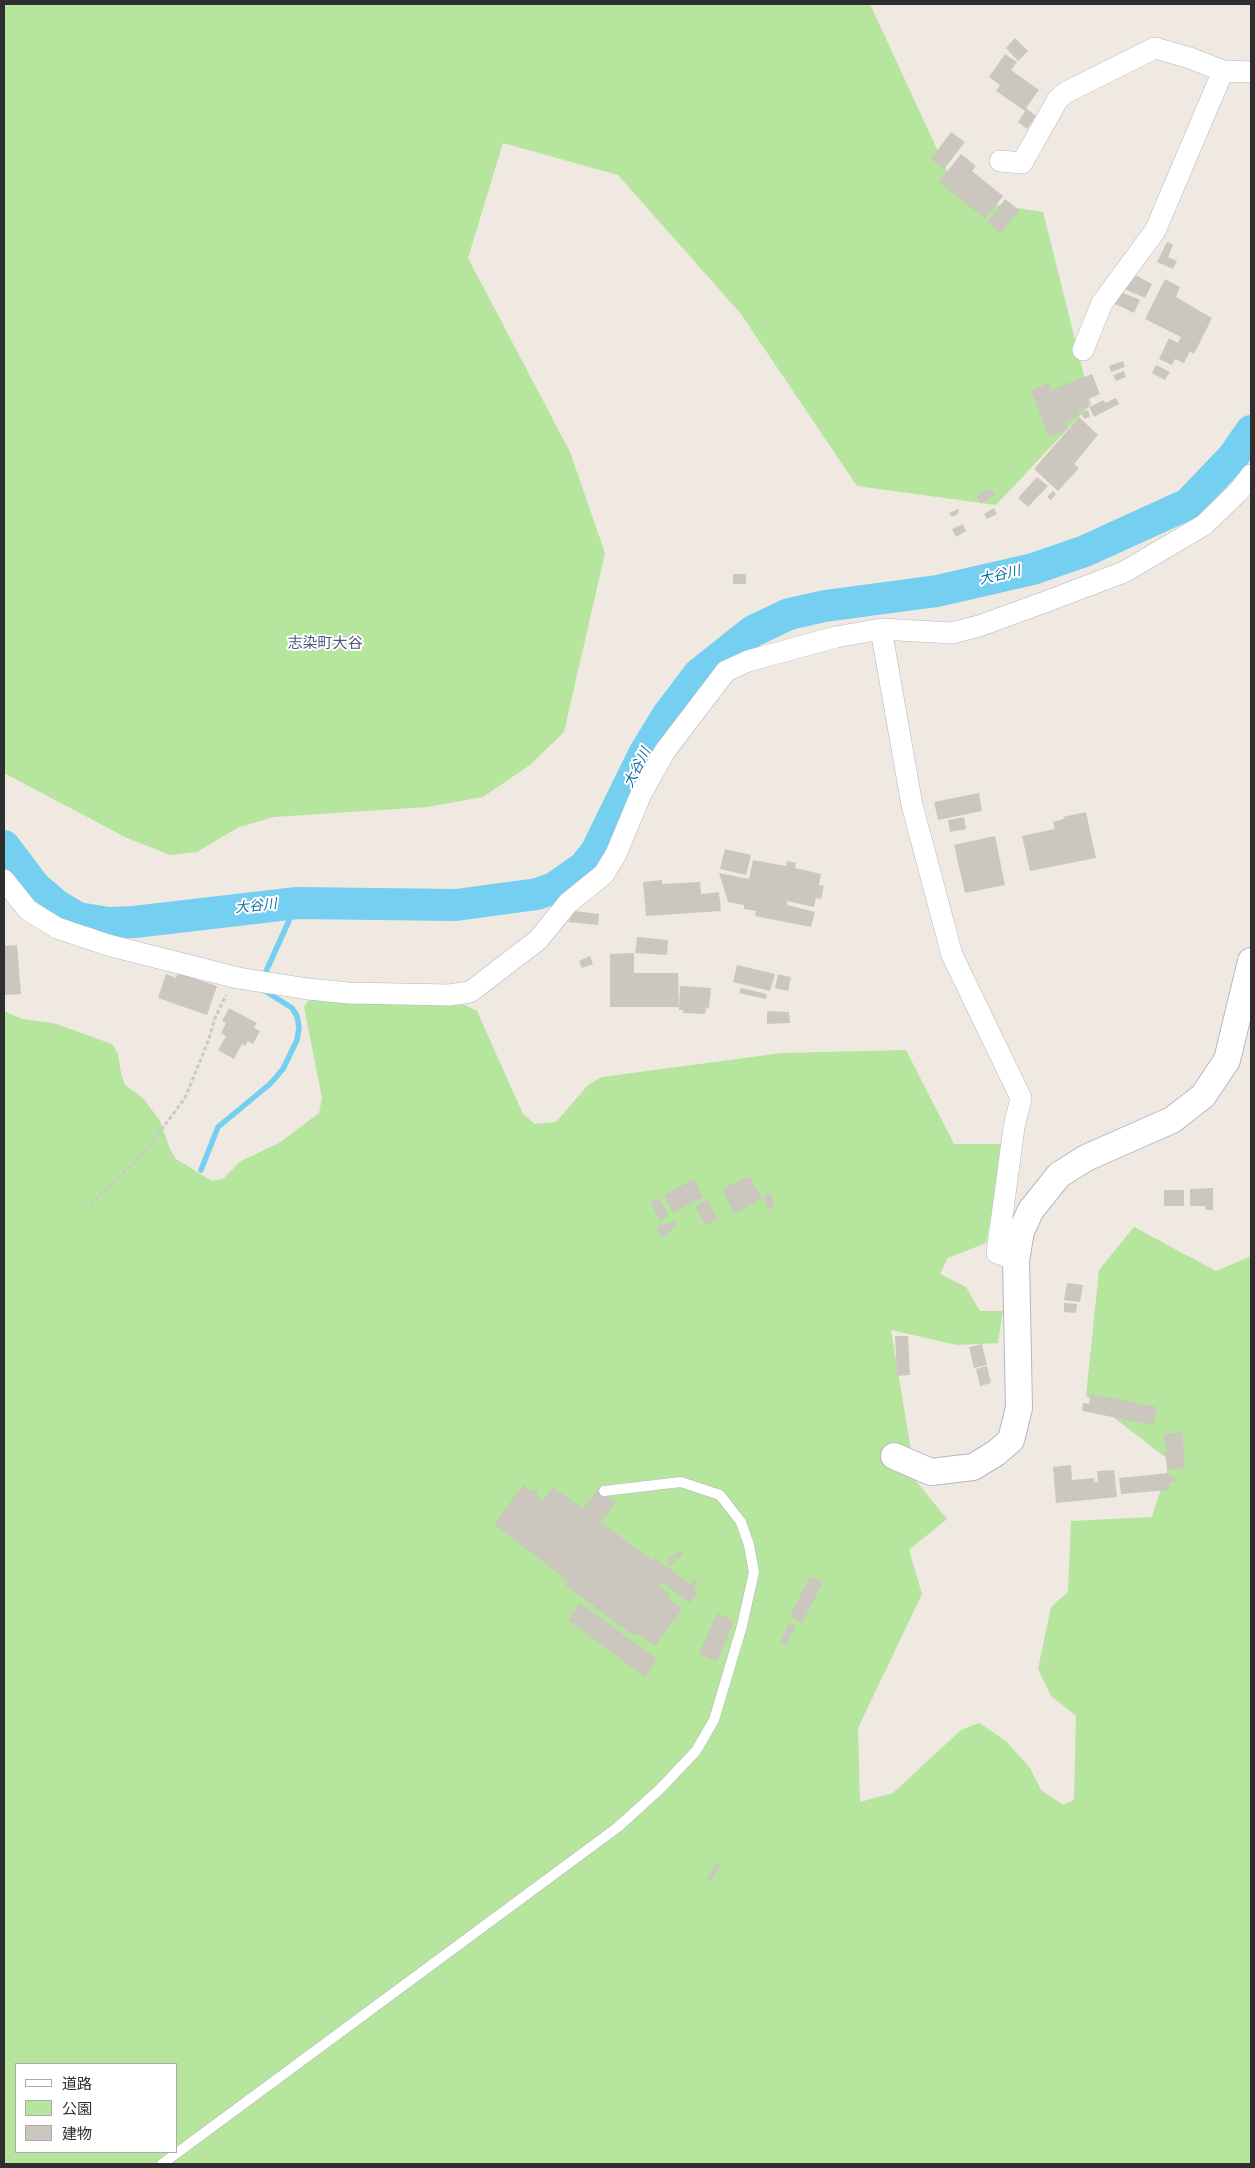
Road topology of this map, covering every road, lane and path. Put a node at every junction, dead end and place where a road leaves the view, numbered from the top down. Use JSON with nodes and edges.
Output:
{"nodes":[{"id":1,"x":1223,"y":72,"type":"junction"},
{"id":2,"x":1251,"y":72,"type":"edge"},
{"id":3,"x":1000,"y":161,"type":"dead end"},
{"id":4,"x":1083,"y":350,"type":"dead end"},
{"id":5,"x":1251,"y":475,"type":"edge"},
{"id":6,"x":881,"y":629,"type":"junction"},
{"id":7,"x":4,"y":880,"type":"edge"},
{"id":8,"x":1251,"y":961,"type":"edge"},
{"id":9,"x":238,"y":978,"type":"junction"},
{"id":10,"x":90,"y":1205,"type":"dead end"},
{"id":11,"x":1016,"y":1260,"type":"junction"},
{"id":12,"x":894,"y":1456,"type":"dead end"},
{"id":13,"x":604,"y":1491,"type":"dead end"},
{"id":14,"x":178,"y":2152,"type":"edge"},
{"id":15,"x":177,"y":2153,"type":"edge"},
{"id":16,"x":162,"y":2164,"type":"edge"}],
"edges":[{"from":1,"to":2,"type":"street"},
{"from":1,"to":3,"type":"street"},
{"from":1,"to":4,"type":"street"},
{"from":5,"to":6,"type":"street"},
{"from":6,"to":9,"type":"street"},
{"from":6,"to":11,"type":"street"},
{"from":7,"to":9,"type":"street"},
{"from":8,"to":11,"type":"street"},
{"from":9,"to":10,"type":"path"},
{"from":11,"to":12,"type":"street"},
{"from":13,"to":14,"type":"lane"},
{"from":15,"to":16,"type":"lane"}]}
